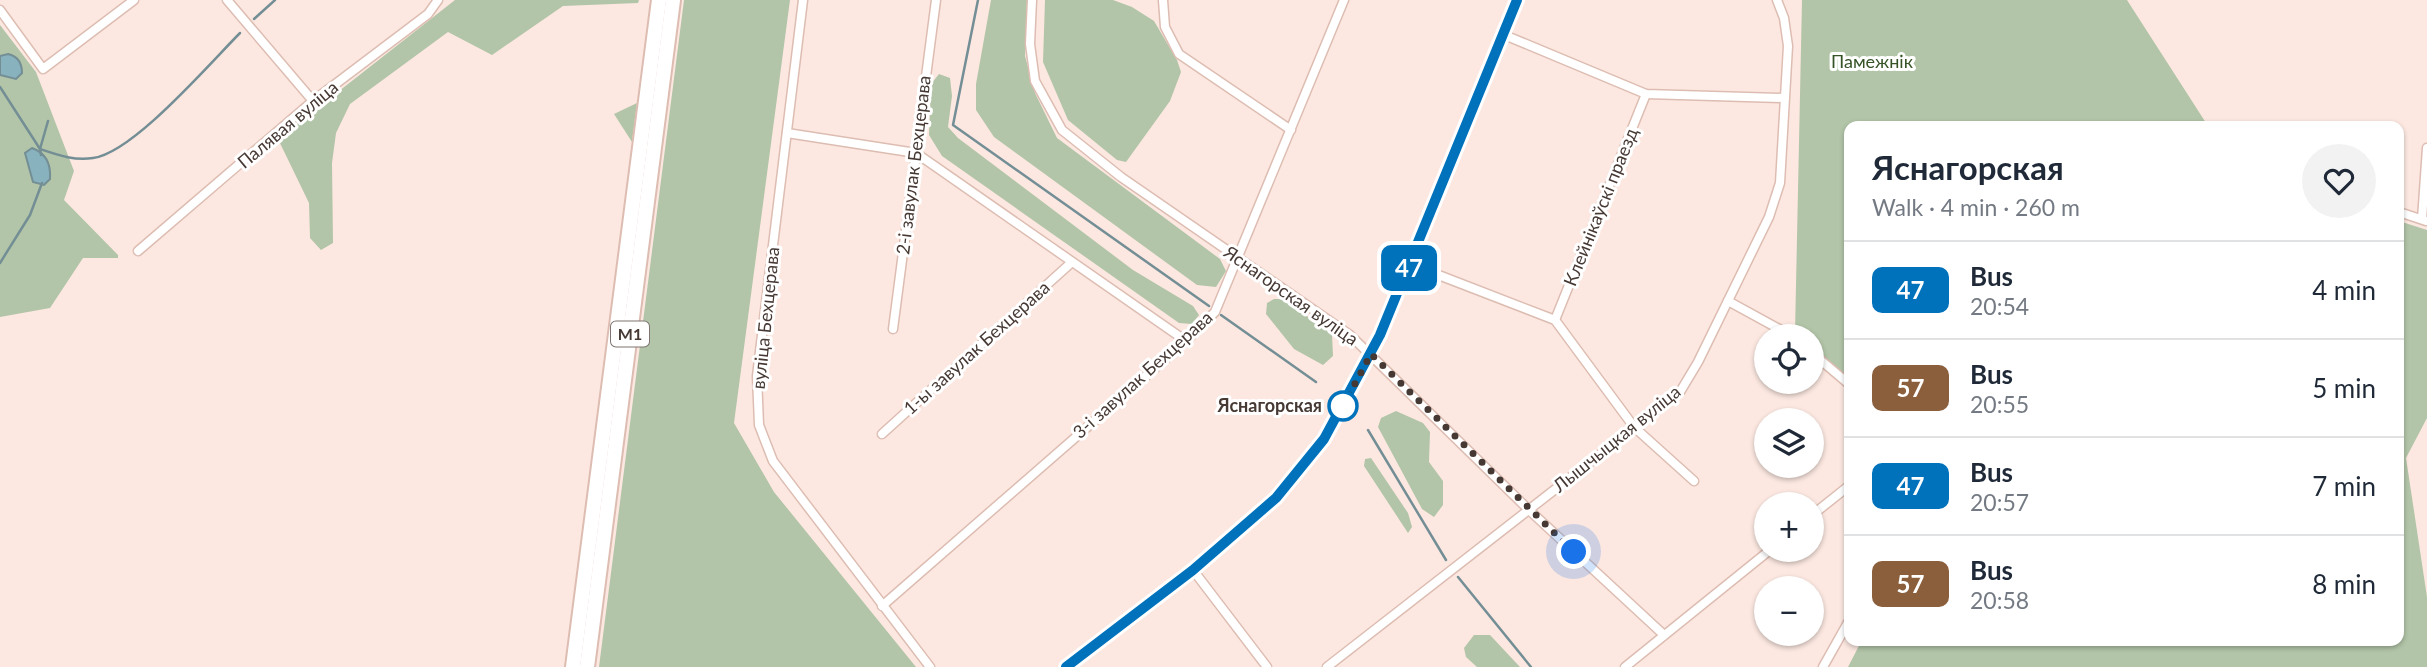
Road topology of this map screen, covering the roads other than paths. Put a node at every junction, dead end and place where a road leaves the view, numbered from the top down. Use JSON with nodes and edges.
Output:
{"nodes":[{"id":1,"x":134,"y":0,"type":"edge"},
{"id":2,"x":227,"y":0,"type":"edge"},
{"id":3,"x":438,"y":0,"type":"edge"},
{"id":4,"x":659,"y":0,"type":"edge"},
{"id":5,"x":673,"y":0,"type":"edge"},
{"id":6,"x":803,"y":0,"type":"edge"},
{"id":7,"x":936,"y":0,"type":"edge"},
{"id":8,"x":1032,"y":0,"type":"edge"},
{"id":9,"x":1163,"y":0,"type":"edge"},
{"id":10,"x":1344,"y":0,"type":"edge"},
{"id":11,"x":1517,"y":0,"type":"edge"},
{"id":12,"x":1777,"y":0,"type":"edge"},
{"id":13,"x":0,"y":10,"type":"edge"},
{"id":14,"x":1502,"y":34,"type":"junction"},
{"id":15,"x":1646,"y":94,"type":"junction"},
{"id":16,"x":1784,"y":98,"type":"junction"},
{"id":17,"x":313,"y":101,"type":"junction"},
{"id":18,"x":1291,"y":131,"type":"junction"},
{"id":19,"x":787,"y":133,"type":"junction"},
{"id":20,"x":2427,"y":148,"type":"edge"},
{"id":21,"x":916,"y":153,"type":"junction"},
{"id":22,"x":2404,"y":214,"type":"edge"},
{"id":23,"x":2425,"y":220,"type":"edge"},
{"id":24,"x":138,"y":251,"type":"dead end"},
{"id":25,"x":1238,"y":260,"type":"junction"},
{"id":26,"x":1072,"y":262,"type":"junction"},
{"id":27,"x":1410,"y":264,"type":"junction"},
{"id":28,"x":1728,"y":301,"type":"junction"},
{"id":29,"x":1555,"y":320,"type":"junction"},
{"id":30,"x":1770,"y":324,"type":"edge"},
{"id":31,"x":893,"y":329,"type":"dead end"},
{"id":32,"x":1186,"y":341,"type":"junction"},
{"id":33,"x":1371,"y":354,"type":"junction"},
{"id":34,"x":1824,"y":363,"type":"edge"},
{"id":35,"x":1844,"y":380,"type":"edge"},
{"id":36,"x":1634,"y":427,"type":"junction"},
{"id":37,"x":882,"y":434,"type":"dead end"},
{"id":38,"x":1694,"y":481,"type":"dead end"},
{"id":39,"x":1844,"y":490,"type":"edge"},
{"id":40,"x":1824,"y":506,"type":"edge"},
{"id":41,"x":1529,"y":510,"type":"junction"},
{"id":42,"x":1755,"y":562,"type":"edge"},
{"id":43,"x":1193,"y":570,"type":"junction"},
{"id":44,"x":882,"y":606,"type":"junction"},
{"id":45,"x":1844,"y":630,"type":"edge"},
{"id":46,"x":1664,"y":635,"type":"junction"},
{"id":47,"x":573,"y":667,"type":"edge"},
{"id":48,"x":587,"y":667,"type":"edge"},
{"id":49,"x":930,"y":667,"type":"edge"},
{"id":50,"x":1066,"y":667,"type":"edge"},
{"id":51,"x":1267,"y":667,"type":"edge"},
{"id":52,"x":1327,"y":667,"type":"edge"},
{"id":53,"x":1625,"y":667,"type":"edge"},
{"id":54,"x":1823,"y":667,"type":"edge"}],
"edges":[{"from":1,"to":13,"type":"street"},
{"from":2,"to":17,"type":"street"},
{"from":3,"to":17,"type":"street","name":"Палявая вуліца"},
{"from":4,"to":47,"type":"highway","number":"М1"},
{"from":5,"to":48,"type":"highway","number":"М1"},
{"from":6,"to":19,"type":"street","name":"вуліца Бехцерава"},
{"from":7,"to":21,"type":"street","name":"2-і завулак Бехцерава"},
{"from":8,"to":25,"type":"street","name":"Яснагорская вуліца"},
{"from":9,"to":18,"type":"street"},
{"from":10,"to":18,"type":"street","name":"3-і завулак Бехцерава"},
{"from":11,"to":14,"type":"street"},
{"from":12,"to":16,"type":"street","name":"Лышчыцкая вуліца"},
{"from":14,"to":15,"type":"street"},
{"from":14,"to":27,"type":"street"},
{"from":15,"to":16,"type":"street"},
{"from":15,"to":29,"type":"street","name":"Клейнікаўскі праезд"},
{"from":16,"to":28,"type":"street","name":"Лышчыцкая вуліца"},
{"from":17,"to":24,"type":"street","name":"Палявая вуліца"},
{"from":18,"to":25,"type":"street","name":"3-і завулак Бехцерава"},
{"from":19,"to":21,"type":"street"},
{"from":19,"to":44,"type":"street","name":"вуліца Бехцерава"},
{"from":20,"to":23,"type":"street"},
{"from":21,"to":26,"type":"street"},
{"from":21,"to":31,"type":"street","name":"2-і завулак Бехцерава"},
{"from":22,"to":23,"type":"street"},
{"from":25,"to":32,"type":"street","name":"3-і завулак Бехцерава"},
{"from":25,"to":33,"type":"street","name":"Яснагорская вуліца"},
{"from":26,"to":32,"type":"street"},
{"from":26,"to":37,"type":"street","name":"1-ы завулак Бехцерава"},
{"from":27,"to":29,"type":"street"},
{"from":27,"to":33,"type":"street"},
{"from":28,"to":30,"type":"street"},
{"from":28,"to":36,"type":"street","name":"Лышчыцкая вуліца"},
{"from":29,"to":36,"type":"street"},
{"from":32,"to":44,"type":"street","name":"3-і завулак Бехцерава"},
{"from":33,"to":41,"type":"street","name":"Яснагорская вуліца"},
{"from":33,"to":43,"type":"street"},
{"from":34,"to":35,"type":"street"},
{"from":36,"to":38,"type":"street"},
{"from":36,"to":41,"type":"street","name":"Лышчыцкая вуліца"},
{"from":39,"to":40,"type":"street"},
{"from":41,"to":46,"type":"street","name":"Яснагорская вуліца"},
{"from":41,"to":52,"type":"street","name":"Лышчыцкая вуліца"},
{"from":42,"to":46,"type":"street"},
{"from":43,"to":50,"type":"street"},
{"from":43,"to":51,"type":"street"},
{"from":44,"to":49,"type":"street","name":"вуліца Бехцерава"},
{"from":45,"to":54,"type":"street"},
{"from":46,"to":53,"type":"street"}]}
